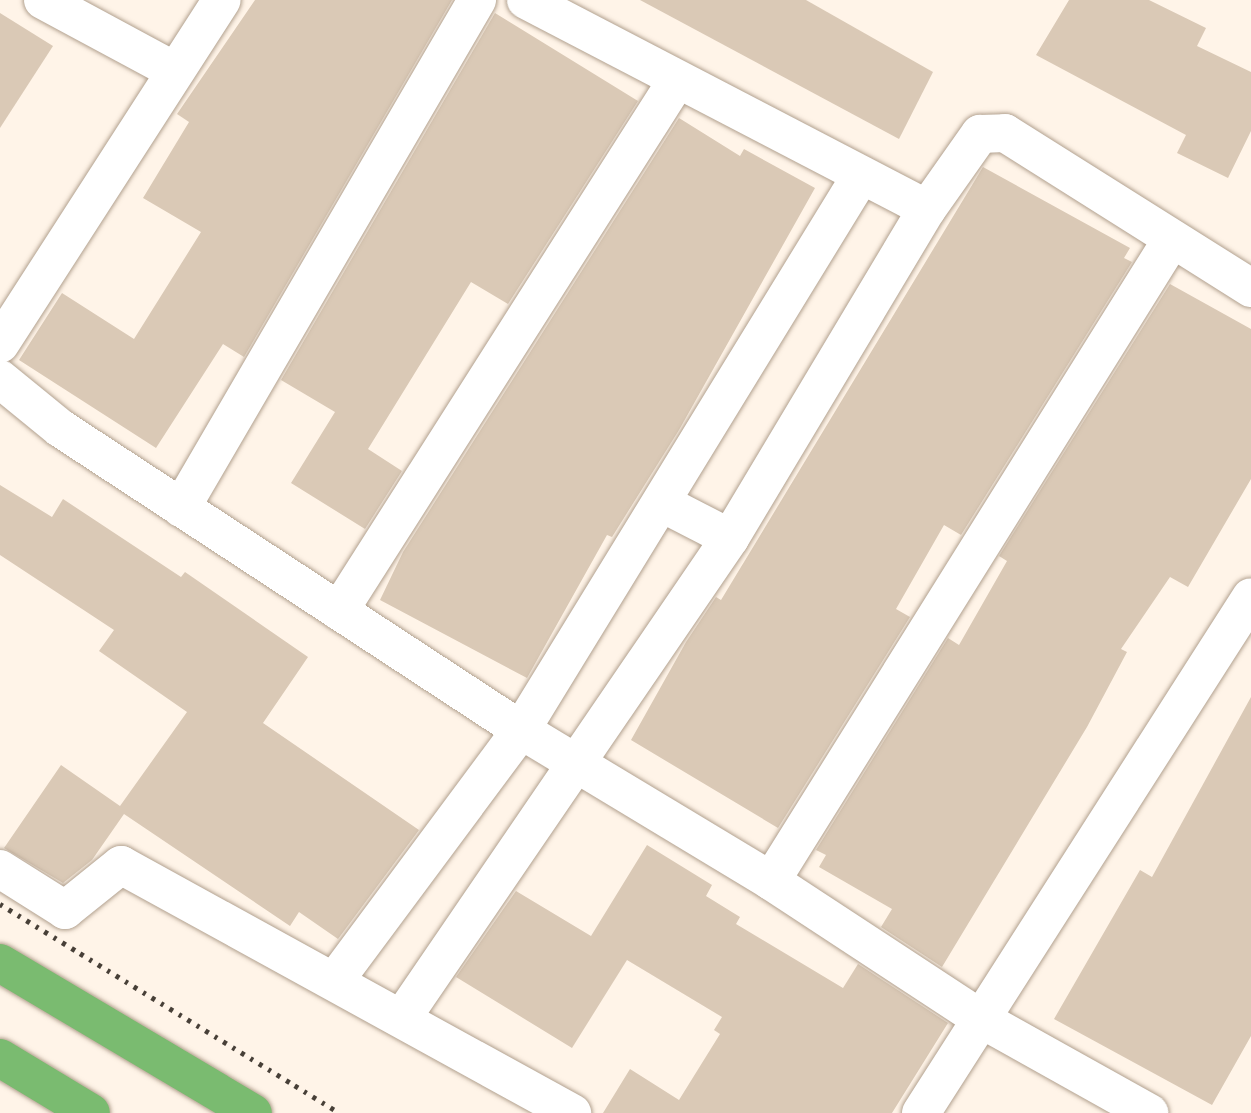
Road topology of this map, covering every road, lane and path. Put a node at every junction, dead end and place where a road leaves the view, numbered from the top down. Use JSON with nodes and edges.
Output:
{"nodes":[{"id":1,"x":43,"y":0,"type":"edge"},
{"id":2,"x":222,"y":0,"type":"edge"},
{"id":3,"x":477,"y":0,"type":"edge"},
{"id":4,"x":526,"y":0,"type":"edge"},
{"id":5,"x":175,"y":71,"type":"junction"},
{"id":6,"x":677,"y":80,"type":"junction"},
{"id":7,"x":860,"y":177,"type":"junction"},
{"id":8,"x":927,"y":209,"type":"junction"},
{"id":9,"x":1172,"y":239,"type":"junction"},
{"id":10,"x":1251,"y":288,"type":"edge"},
{"id":11,"x":0,"y":344,"type":"edge"},
{"id":12,"x":0,"y":379,"type":"edge"},
{"id":13,"x":664,"y":504,"type":"junction"},
{"id":14,"x":181,"y":508,"type":"junction"},
{"id":15,"x":730,"y":538,"type":"junction"},
{"id":16,"x":1251,"y":597,"type":"edge"},
{"id":17,"x":339,"y":611,"type":"junction"},
{"id":18,"x":521,"y":730,"type":"junction"},
{"id":19,"x":575,"y":761,"type":"junction"},
{"id":20,"x":0,"y":869,"type":"edge"},
{"id":21,"x":771,"y":881,"type":"junction"},
{"id":22,"x":0,"y":963,"type":"edge"},
{"id":23,"x":337,"y":979,"type":"junction"},
{"id":24,"x":402,"y":1018,"type":"junction"},
{"id":25,"x":981,"y":1019,"type":"junction"},
{"id":26,"x":0,"y":1058,"type":"edge"},
{"id":27,"x":91,"y":1113,"type":"edge"},
{"id":28,"x":253,"y":1113,"type":"edge"},
{"id":29,"x":572,"y":1113,"type":"edge"},
{"id":30,"x":921,"y":1113,"type":"edge"},
{"id":31,"x":1149,"y":1113,"type":"edge"}],
"edges":[{"from":1,"to":5,"type":"street"},
{"from":2,"to":5,"type":"street"},
{"from":3,"to":14,"type":"street"},
{"from":4,"to":6,"type":"street"},
{"from":5,"to":11,"type":"street"},
{"from":6,"to":7,"type":"street"},
{"from":6,"to":17,"type":"street"},
{"from":7,"to":8,"type":"street"},
{"from":7,"to":13,"type":"street"},
{"from":8,"to":9,"type":"street"},
{"from":8,"to":15,"type":"street"},
{"from":9,"to":10,"type":"street"},
{"from":9,"to":21,"type":"street"},
{"from":12,"to":14,"type":"street"},
{"from":13,"to":15,"type":"street"},
{"from":13,"to":18,"type":"street"},
{"from":14,"to":17,"type":"street"},
{"from":15,"to":19,"type":"street"},
{"from":16,"to":25,"type":"street"},
{"from":17,"to":18,"type":"street"},
{"from":18,"to":19,"type":"street"},
{"from":18,"to":23,"type":"street"},
{"from":19,"to":21,"type":"street"},
{"from":19,"to":24,"type":"street"},
{"from":20,"to":23,"type":"street"},
{"from":21,"to":25,"type":"street"},
{"from":22,"to":28,"type":"highway"},
{"from":23,"to":24,"type":"street"},
{"from":24,"to":29,"type":"street"},
{"from":25,"to":30,"type":"street"},
{"from":25,"to":31,"type":"street"},
{"from":26,"to":27,"type":"highway"}]}
